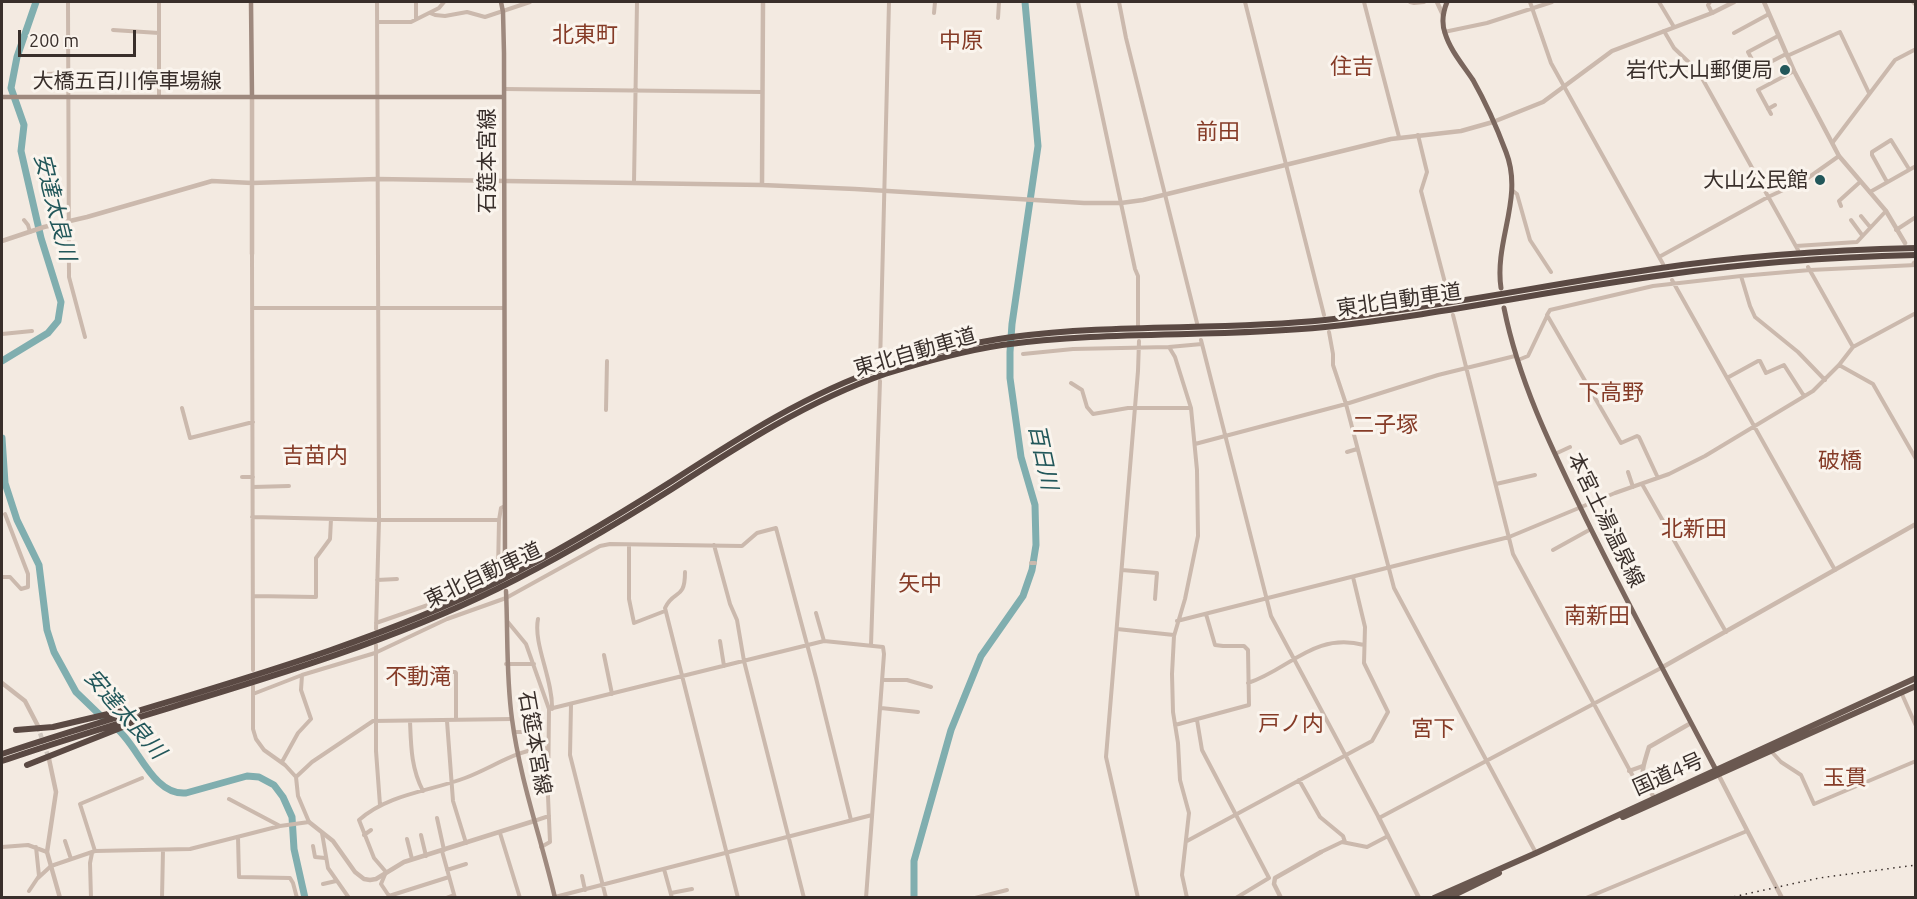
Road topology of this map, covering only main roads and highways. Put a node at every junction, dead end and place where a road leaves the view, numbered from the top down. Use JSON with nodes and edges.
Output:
{"nodes":[{"id":1,"x":251,"y":2,"type":"edge"},
{"id":2,"x":501,"y":2,"type":"edge"},
{"id":3,"x":1447,"y":2,"type":"edge"},
{"id":4,"x":2,"y":97,"type":"edge"},
{"id":5,"x":252,"y":97,"type":"junction"},
{"id":6,"x":504,"y":97,"type":"junction"},
{"id":7,"x":1916,"y":248,"type":"edge"},
{"id":8,"x":1916,"y":255,"type":"edge"},
{"id":9,"x":1501,"y":288,"type":"dead end"},
{"id":10,"x":1504,"y":308,"type":"dead end"},
{"id":11,"x":1022,"y":340,"type":"junction"},
{"id":12,"x":505,"y":573,"type":"dead end"},
{"id":13,"x":506,"y":591,"type":"dead end"},
{"id":14,"x":1916,"y":678,"type":"edge"},
{"id":15,"x":1916,"y":686,"type":"edge"},
{"id":16,"x":179,"y":701,"type":"junction"},
{"id":17,"x":124,"y":717,"type":"junction"},
{"id":18,"x":94,"y":720,"type":"junction"},
{"id":19,"x":16,"y":730,"type":"dead end"},
{"id":20,"x":103,"y":731,"type":"junction"},
{"id":21,"x":2,"y":754,"type":"edge"},
{"id":22,"x":2,"y":761,"type":"edge"},
{"id":23,"x":27,"y":765,"type":"dead end"},
{"id":24,"x":1717,"y":773,"type":"junction"},
{"id":25,"x":555,"y":897,"type":"edge"},
{"id":26,"x":1434,"y":897,"type":"edge"},
{"id":27,"x":1448,"y":897,"type":"edge"}],
"edges":[{"from":1,"to":5,"type":"main road"},
{"from":2,"to":6,"type":"main road"},
{"from":3,"to":9,"type":"main road"},
{"from":4,"to":5,"type":"main road","name":"大橋五百川停車場線"},
{"from":5,"to":6,"type":"main road","name":"石筵本宮線"},
{"from":6,"to":12,"type":"main road","name":"石筵本宮線"},
{"from":7,"to":11,"type":"highway","name":"東北自動車道"},
{"from":8,"to":11,"type":"highway","name":"東北自動車道"},
{"from":10,"to":24,"type":"main road","name":"本宮土湯温泉線"},
{"from":11,"to":16,"type":"highway","name":"東北自動車道"},
{"from":13,"to":25,"type":"main road","name":"石筵本宮線"},
{"from":14,"to":24,"type":"highway","name":"国道4号"},
{"from":15,"to":24,"type":"highway","name":"国道4号"},
{"from":16,"to":17,"type":"highway"},
{"from":16,"to":17,"type":"highway","name":"東北自動車道"},
{"from":17,"to":18,"type":"highway","name":"東北自動車道"},
{"from":17,"to":20,"type":"highway","name":"東北自動車道"},
{"from":18,"to":19,"type":"highway"},
{"from":18,"to":21,"type":"highway","name":"東北自動車道"},
{"from":20,"to":22,"type":"highway","name":"東北自動車道"},
{"from":20,"to":23,"type":"highway"},
{"from":24,"to":26,"type":"highway","name":"国道4号"},
{"from":24,"to":27,"type":"highway","name":"国道4号"}]}
